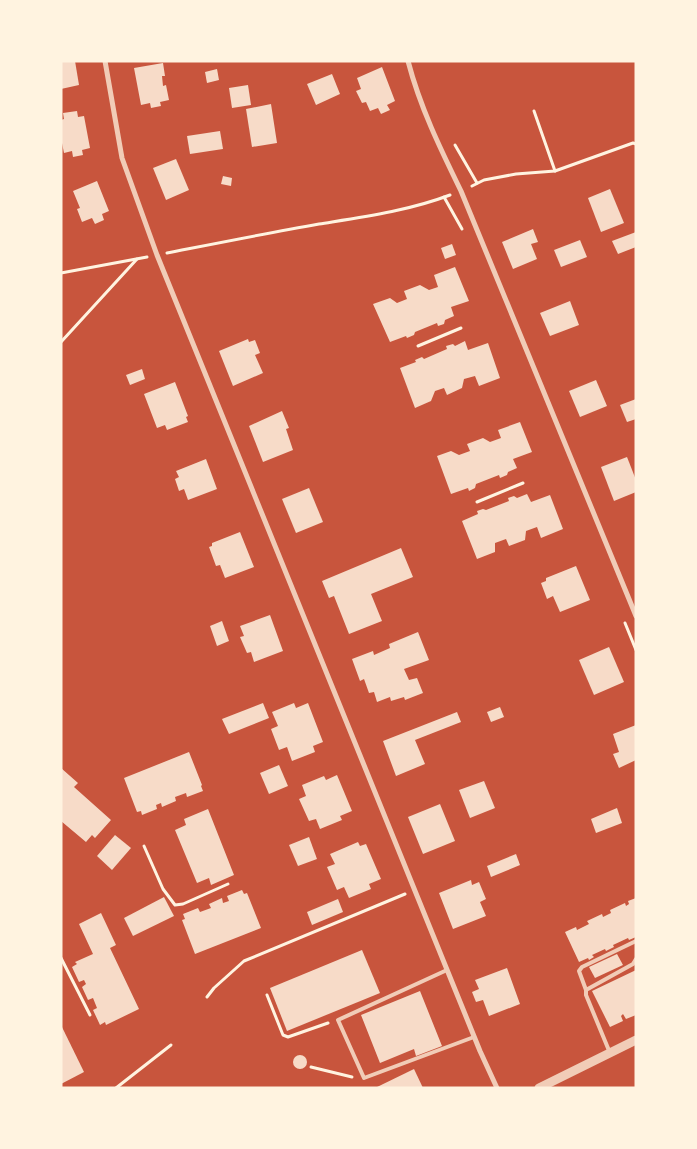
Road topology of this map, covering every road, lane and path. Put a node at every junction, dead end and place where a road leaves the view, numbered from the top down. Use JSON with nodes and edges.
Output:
{"nodes":[{"id":1,"x":106,"y":61,"type":"edge"},
{"id":2,"x":408,"y":61,"type":"edge"},
{"id":3,"x":534,"y":111,"type":"dead end"},
{"id":4,"x":452,"y":142,"type":"dead end"},
{"id":5,"x":635,"y":143,"type":"edge"},
{"id":6,"x":556,"y":171,"type":"junction"},
{"id":7,"x":477,"y":183,"type":"junction"},
{"id":8,"x":461,"y":191,"type":"junction"},
{"id":9,"x":157,"y":255,"type":"junction"},
{"id":10,"x":138,"y":258,"type":"junction"},
{"id":11,"x":61,"y":273,"type":"edge"},
{"id":12,"x":460,"y":328,"type":"dead end"},
{"id":13,"x":61,"y":342,"type":"edge"},
{"id":14,"x":418,"y":346,"type":"dead end"},
{"id":15,"x":523,"y":483,"type":"dead end"},
{"id":16,"x":477,"y":502,"type":"dead end"},
{"id":17,"x":636,"y":616,"type":"edge"},
{"id":18,"x":144,"y":846,"type":"dead end"},
{"id":19,"x":228,"y":884,"type":"dead end"},
{"id":20,"x":415,"y":891,"type":"junction"},
{"id":21,"x":636,"y":941,"type":"edge"},
{"id":22,"x":61,"y":958,"type":"edge"},
{"id":23,"x":636,"y":959,"type":"edge"},
{"id":24,"x":448,"y":970,"type":"junction"},
{"id":25,"x":586,"y":990,"type":"junction"},
{"id":26,"x":267,"y":995,"type":"dead end"},
{"id":27,"x":207,"y":997,"type":"dead end"},
{"id":28,"x":90,"y":1015,"type":"dead end"},
{"id":29,"x":338,"y":1020,"type":"junction"},
{"id":30,"x":474,"y":1037,"type":"junction"},
{"id":31,"x":636,"y":1040,"type":"edge"},
{"id":32,"x":171,"y":1045,"type":"dead end"},
{"id":33,"x":610,"y":1053,"type":"junction"},
{"id":34,"x":311,"y":1067,"type":"dead end"},
{"id":35,"x":355,"y":1077,"type":"dead end"},
{"id":36,"x":116,"y":1088,"type":"edge"},
{"id":37,"x":497,"y":1088,"type":"edge"},
{"id":38,"x":539,"y":1088,"type":"edge"}],
"edges":[{"from":1,"to":9,"type":"street"},
{"from":2,"to":8,"type":"street"},
{"from":3,"to":6,"type":"path"},
{"from":4,"to":7,"type":"path"},
{"from":5,"to":6,"type":"path"},
{"from":6,"to":7,"type":"path"},
{"from":7,"to":8,"type":"path"},
{"from":8,"to":9,"type":"path"},
{"from":8,"to":17,"type":"street"},
{"from":9,"to":10,"type":"path"},
{"from":9,"to":20,"type":"street"},
{"from":10,"to":11,"type":"path"},
{"from":10,"to":13,"type":"path"},
{"from":12,"to":14,"type":"path"},
{"from":15,"to":16,"type":"path"},
{"from":18,"to":19,"type":"path"},
{"from":20,"to":24,"type":"street"},
{"from":20,"to":27,"type":"path"},
{"from":21,"to":25,"type":"lane"},
{"from":22,"to":28,"type":"path"},
{"from":23,"to":25,"type":"lane"},
{"from":24,"to":29,"type":"lane"},
{"from":24,"to":30,"type":"street"},
{"from":25,"to":33,"type":"lane"},
{"from":26,"to":29,"type":"path"},
{"from":29,"to":30,"type":"lane"},
{"from":30,"to":37,"type":"street"},
{"from":31,"to":33,"type":"street"},
{"from":32,"to":36,"type":"path"},
{"from":33,"to":38,"type":"street"},
{"from":34,"to":35,"type":"path"}]}
